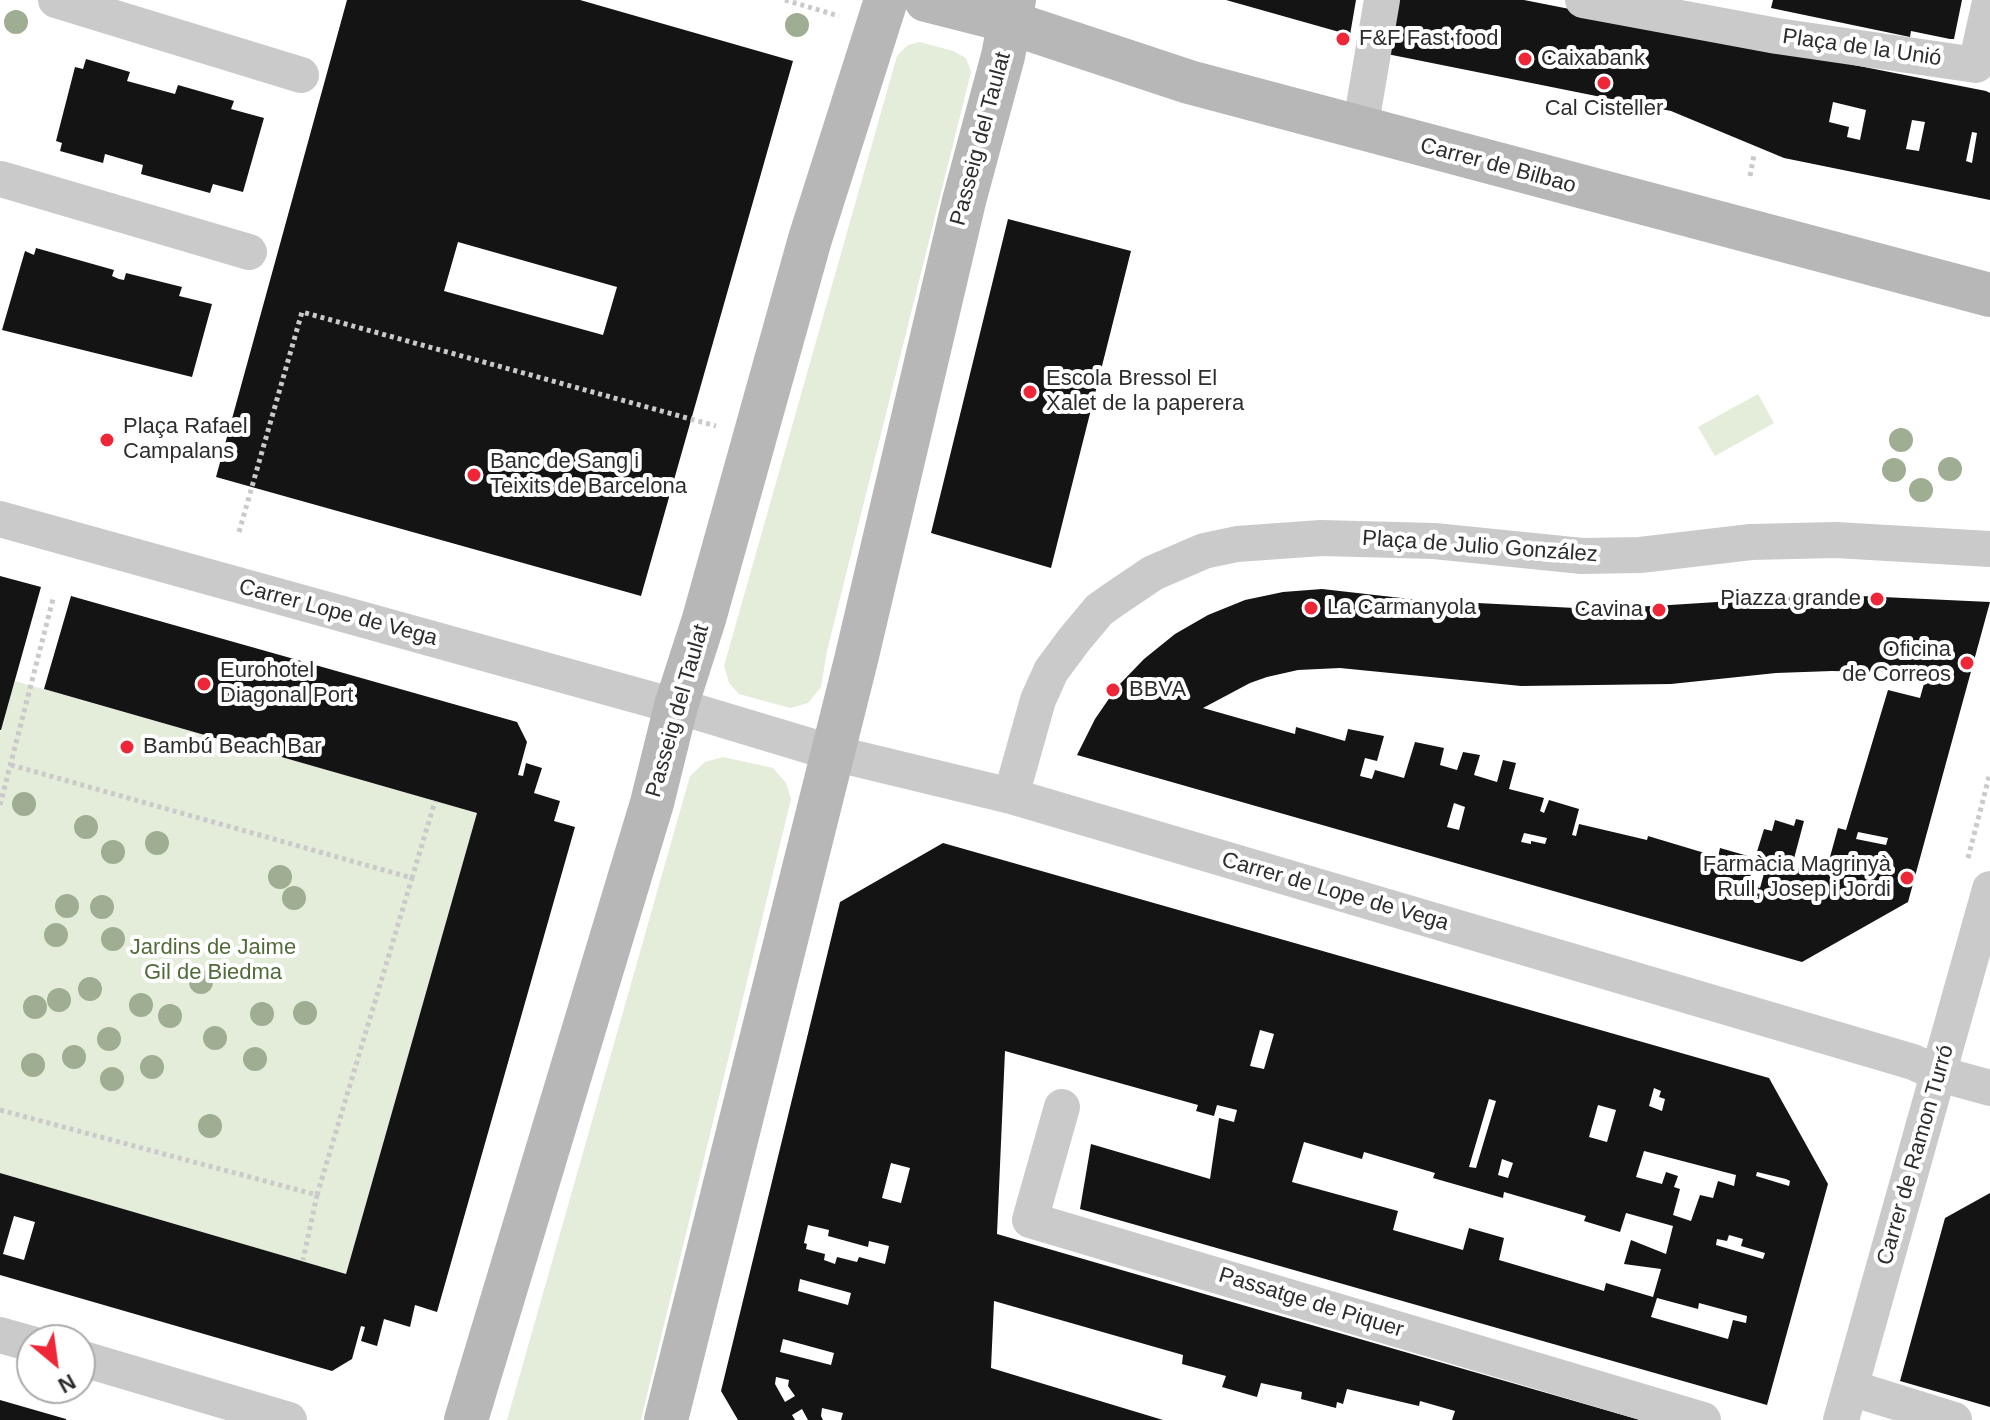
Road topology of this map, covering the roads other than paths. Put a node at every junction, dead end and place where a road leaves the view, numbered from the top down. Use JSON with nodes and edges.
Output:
{"nodes":[{"id":1,"x":56,"y":0,"type":"edge"},
{"id":2,"x":886,"y":0,"type":"edge"},
{"id":3,"x":926,"y":0,"type":"edge"},
{"id":4,"x":1382,"y":0,"type":"edge"},
{"id":5,"x":1583,"y":0,"type":"edge"},
{"id":6,"x":1012,"y":11,"type":"edge"},
{"id":7,"x":1709,"y":12,"type":"edge"},
{"id":8,"x":1989,"y":12,"type":"edge"},
{"id":9,"x":301,"y":75,"type":"dead end"},
{"id":10,"x":1360,"y":129,"type":"junction"},
{"id":11,"x":1,"y":179,"type":"edge"},
{"id":12,"x":249,"y":252,"type":"dead end"},
{"id":13,"x":1990,"y":295,"type":"edge"},
{"id":14,"x":0,"y":519,"type":"edge"},
{"id":15,"x":1990,"y":549,"type":"edge"},
{"id":16,"x":676,"y":706,"type":"junction"},
{"id":17,"x":833,"y":753,"type":"junction"},
{"id":18,"x":1011,"y":796,"type":"junction"},
{"id":19,"x":1990,"y":889,"type":"edge"},
{"id":20,"x":1939,"y":1074,"type":"junction"},
{"id":21,"x":1990,"y":1088,"type":"edge"},
{"id":22,"x":1062,"y":1107,"type":"dead end"},
{"id":23,"x":96,"y":1363,"type":"edge"},
{"id":24,"x":1846,"y":1404,"type":"edge"},
{"id":25,"x":289,"y":1420,"type":"edge"},
{"id":26,"x":466,"y":1420,"type":"edge"},
{"id":27,"x":666,"y":1420,"type":"edge"},
{"id":28,"x":1703,"y":1420,"type":"edge"},
{"id":29,"x":1954,"y":1420,"type":"edge"}],
"edges":[{"from":1,"to":9,"type":"street"},
{"from":2,"to":16,"type":"street","name":"Passeig del Taulat"},
{"from":3,"to":6,"type":"street","name":"Carrer de Bilbao"},
{"from":4,"to":10,"type":"street"},
{"from":5,"to":7,"type":"street","name":"Plaça de la Unió"},
{"from":6,"to":10,"type":"street","name":"Carrer de Bilbao"},
{"from":6,"to":17,"type":"street","name":"Passeig del Taulat"},
{"from":7,"to":8,"type":"street","name":"Plaça de la Unió"},
{"from":10,"to":13,"type":"street","name":"Carrer de Bilbao"},
{"from":11,"to":12,"type":"street"},
{"from":14,"to":16,"type":"street","name":"Carrer Lope de Vega"},
{"from":15,"to":18,"type":"street","name":"Plaça de Julio González"},
{"from":16,"to":17,"type":"street","name":"Carrer de Lope de Vega"},
{"from":16,"to":26,"type":"street","name":"Passeig del Taulat"},
{"from":17,"to":18,"type":"street","name":"Carrer de Lope de Vega"},
{"from":17,"to":27,"type":"street","name":"Passeig del Taulat"},
{"from":18,"to":20,"type":"street","name":"Carrer de Lope de Vega"},
{"from":19,"to":20,"type":"street","name":"Carrer de Ramon Turró"},
{"from":20,"to":21,"type":"street","name":"Carrer de Lope de Vega"},
{"from":20,"to":24,"type":"street","name":"Carrer de Ramon Turró"},
{"from":22,"to":28,"type":"street","name":"Passatge de Piquer"},
{"from":23,"to":25,"type":"street"},
{"from":24,"to":29,"type":"street"}]}
